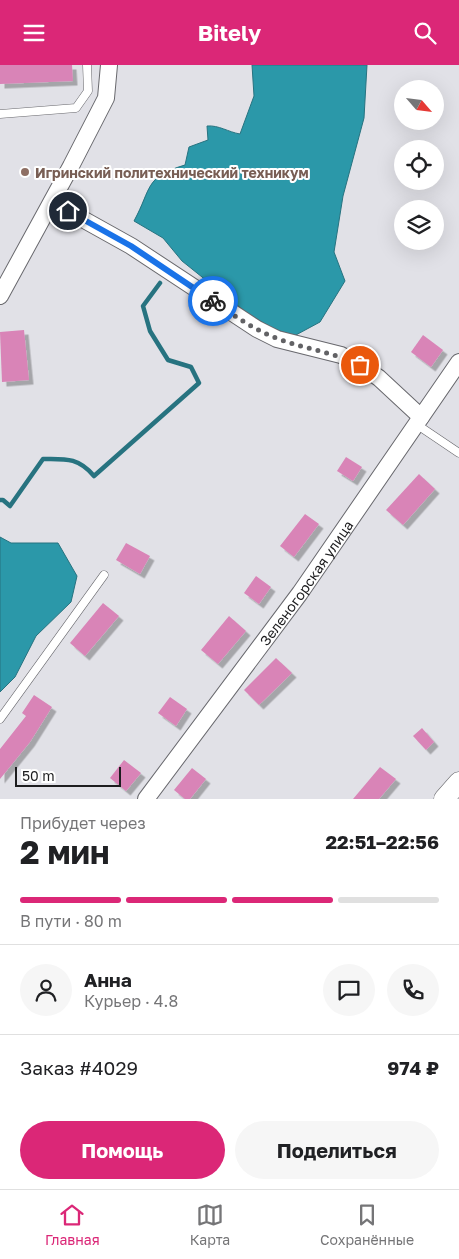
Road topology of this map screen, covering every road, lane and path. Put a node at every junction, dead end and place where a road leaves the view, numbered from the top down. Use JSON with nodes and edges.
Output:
{"nodes":[{"id":1,"x":87,"y":65,"type":"edge"},
{"id":2,"x":108,"y":65,"type":"edge"},
{"id":3,"x":0,"y":114,"type":"edge"},
{"id":4,"x":52,"y":202,"type":"junction"},
{"id":5,"x":0,"y":296,"type":"edge"},
{"id":6,"x":459,"y":362,"type":"edge"},
{"id":7,"x":418,"y":420,"type":"junction"},
{"id":8,"x":459,"y":453,"type":"edge"},
{"id":9,"x":104,"y":575,"type":"dead end"},
{"id":10,"x":0,"y":719,"type":"edge"},
{"id":11,"x":459,"y":782,"type":"edge"},
{"id":12,"x":146,"y":799,"type":"edge"},
{"id":13,"x":444,"y":799,"type":"edge"}],
"edges":[{"from":1,"to":3,"type":"lane"},
{"from":2,"to":4,"type":"street"},
{"from":4,"to":5,"type":"street"},
{"from":4,"to":7,"type":"street"},
{"from":6,"to":7,"type":"street","name":"Зеленогорская улица"},
{"from":7,"to":8,"type":"lane"},
{"from":7,"to":12,"type":"street","name":"Зеленогорская улица"},
{"from":9,"to":10,"type":"lane"},
{"from":11,"to":13,"type":"street"}]}
